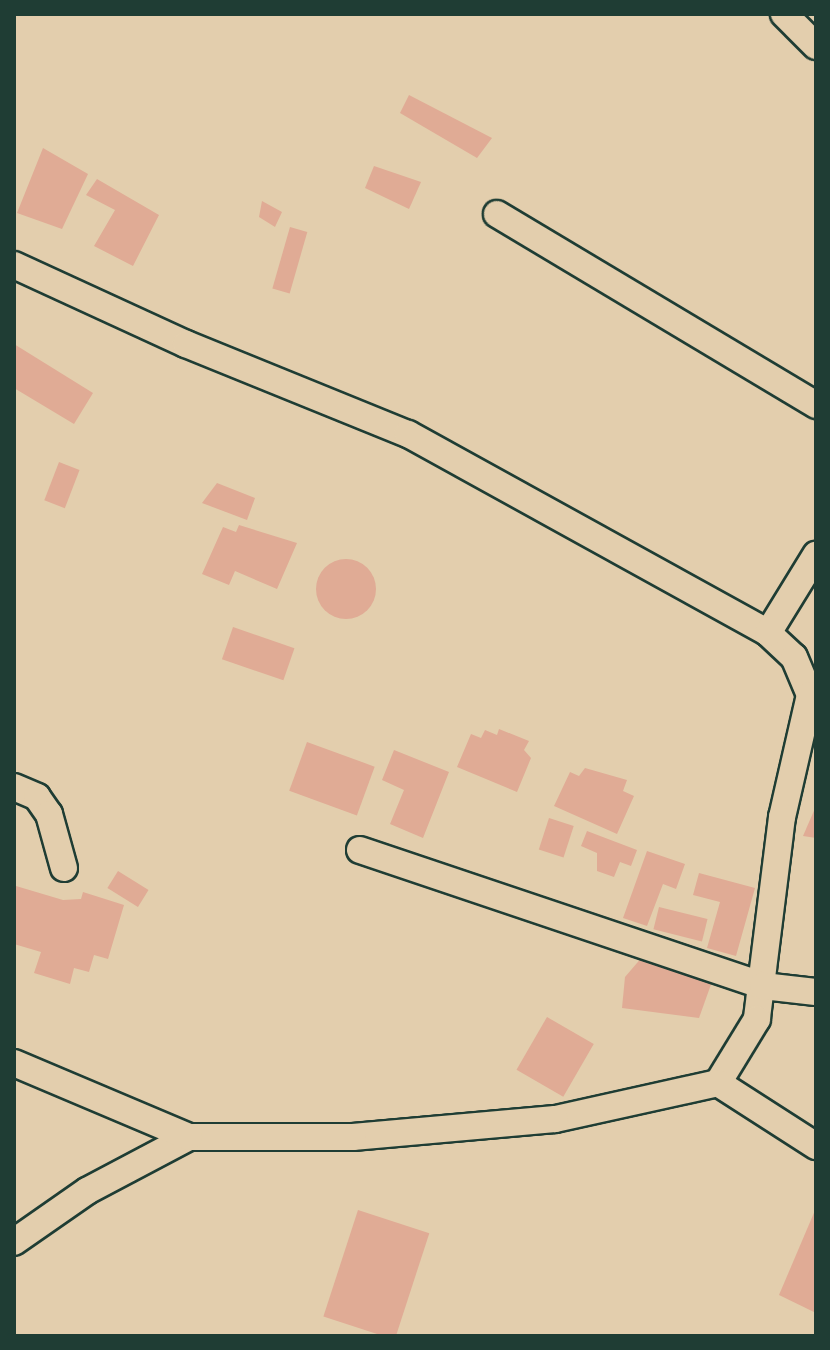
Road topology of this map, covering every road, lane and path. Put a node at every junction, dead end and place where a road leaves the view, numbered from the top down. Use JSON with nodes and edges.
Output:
{"nodes":[{"id":1,"x":784,"y":14,"type":"edge"},
{"id":2,"x":815,"y":42,"type":"edge"},
{"id":3,"x":497,"y":214,"type":"dead end"},
{"id":4,"x":14,"y":265,"type":"edge"},
{"id":5,"x":816,"y":405,"type":"edge"},
{"id":6,"x":816,"y":555,"type":"edge"},
{"id":7,"x":768,"y":633,"type":"junction"},
{"id":8,"x":14,"y":787,"type":"edge"},
{"id":9,"x":360,"y":850,"type":"dead end"},
{"id":10,"x":64,"y":868,"type":"dead end"},
{"id":11,"x":763,"y":986,"type":"junction"},
{"id":12,"x":816,"y":992,"type":"edge"},
{"id":13,"x":14,"y":1063,"type":"edge"},
{"id":14,"x":718,"y":1083,"type":"junction"},
{"id":15,"x":189,"y":1137,"type":"junction"},
{"id":16,"x":816,"y":1146,"type":"edge"},
{"id":17,"x":14,"y":1242,"type":"edge"}],
"edges":[{"from":1,"to":2,"type":"street"},
{"from":3,"to":5,"type":"street"},
{"from":4,"to":7,"type":"street"},
{"from":6,"to":7,"type":"street"},
{"from":7,"to":11,"type":"street"},
{"from":8,"to":10,"type":"street"},
{"from":9,"to":11,"type":"street"},
{"from":11,"to":12,"type":"street"},
{"from":11,"to":14,"type":"street"},
{"from":13,"to":15,"type":"street"},
{"from":14,"to":15,"type":"street"},
{"from":14,"to":16,"type":"street"},
{"from":15,"to":17,"type":"street"}]}
